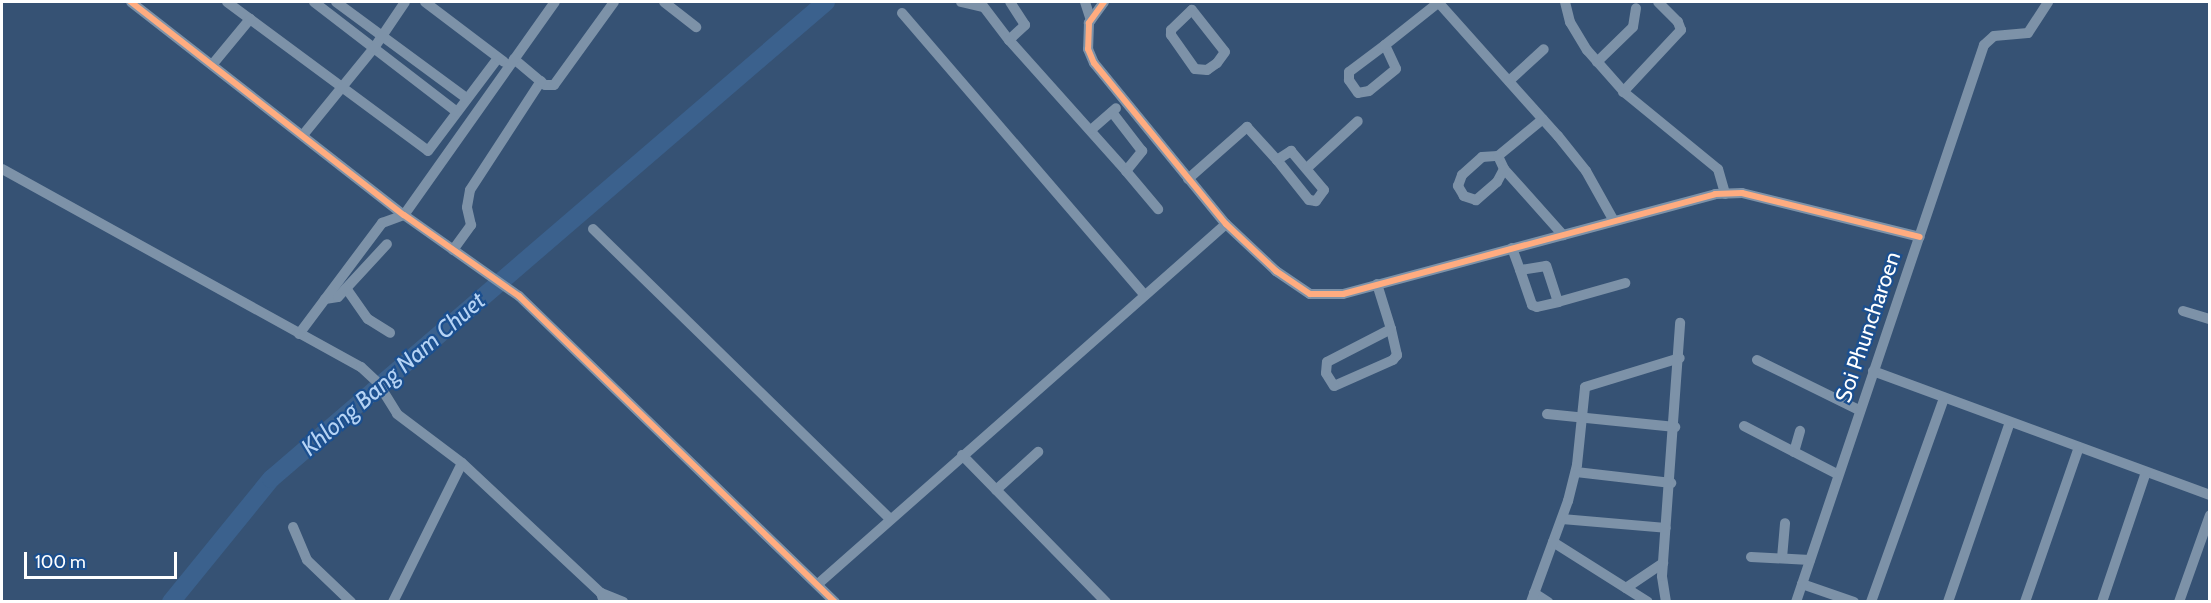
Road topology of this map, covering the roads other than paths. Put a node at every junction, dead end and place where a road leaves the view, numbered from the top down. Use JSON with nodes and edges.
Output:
{"nodes":[{"id":1,"x":131,"y":2,"type":"edge"},
{"id":2,"x":227,"y":2,"type":"edge"},
{"id":3,"x":314,"y":2,"type":"edge"},
{"id":4,"x":336,"y":2,"type":"edge"},
{"id":5,"x":405,"y":2,"type":"edge"},
{"id":6,"x":425,"y":2,"type":"edge"},
{"id":7,"x":555,"y":2,"type":"edge"},
{"id":8,"x":614,"y":2,"type":"edge"},
{"id":9,"x":664,"y":2,"type":"edge"},
{"id":10,"x":961,"y":2,"type":"edge"},
{"id":11,"x":1010,"y":2,"type":"edge"},
{"id":12,"x":1085,"y":2,"type":"edge"},
{"id":13,"x":1104,"y":2,"type":"edge"},
{"id":14,"x":1438,"y":2,"type":"edge"},
{"id":15,"x":1564,"y":2,"type":"edge"},
{"id":16,"x":1658,"y":2,"type":"edge"},
{"id":17,"x":2048,"y":2,"type":"edge"},
{"id":18,"x":981,"y":4,"type":"edge"},
{"id":19,"x":1189,"y":6,"type":"edge"},
{"id":20,"x":1636,"y":8,"type":"dead end"},
{"id":21,"x":902,"y":13,"type":"dead end"},
{"id":22,"x":250,"y":19,"type":"junction"},
{"id":23,"x":1091,"y":20,"type":"junction"},
{"id":24,"x":696,"y":27,"type":"dead end"},
{"id":25,"x":382,"y":37,"type":"junction"},
{"id":26,"x":1009,"y":40,"type":"junction"},
{"id":27,"x":1385,"y":45,"type":"junction"},
{"id":28,"x":374,"y":48,"type":"junction"},
{"id":29,"x":1544,"y":49,"type":"dead end"},
{"id":30,"x":498,"y":58,"type":"junction"},
{"id":31,"x":511,"y":62,"type":"junction"},
{"id":32,"x":1597,"y":62,"type":"junction"},
{"id":33,"x":212,"y":65,"type":"junction"},
{"id":34,"x":541,"y":81,"type":"junction"},
{"id":35,"x":1509,"y":81,"type":"junction"},
{"id":36,"x":341,"y":87,"type":"junction"},
{"id":37,"x":1623,"y":92,"type":"junction"},
{"id":38,"x":466,"y":98,"type":"junction"},
{"id":39,"x":1124,"y":102,"type":"junction"},
{"id":40,"x":457,"y":112,"type":"junction"},
{"id":41,"x":1112,"y":112,"type":"junction"},
{"id":42,"x":1543,"y":119,"type":"junction"},
{"id":43,"x":1358,"y":121,"type":"dead end"},
{"id":44,"x":1091,"y":130,"type":"junction"},
{"id":45,"x":303,"y":135,"type":"junction"},
{"id":46,"x":1498,"y":156,"type":"junction"},
{"id":47,"x":1277,"y":160,"type":"junction"},
{"id":48,"x":1307,"y":168,"type":"junction"},
{"id":49,"x":2,"y":169,"type":"edge"},
{"id":50,"x":1504,"y":169,"type":"junction"},
{"id":51,"x":1126,"y":171,"type":"junction"},
{"id":52,"x":1188,"y":179,"type":"junction"},
{"id":53,"x":1725,"y":194,"type":"junction"},
{"id":54,"x":1158,"y":208,"type":"dead end"},
{"id":55,"x":403,"y":216,"type":"junction"},
{"id":56,"x":1614,"y":221,"type":"junction"},
{"id":57,"x":1226,"y":224,"type":"junction"},
{"id":58,"x":593,"y":229,"type":"dead end"},
{"id":59,"x":1563,"y":234,"type":"junction"},
{"id":60,"x":1920,"y":237,"type":"junction"},
{"id":61,"x":387,"y":244,"type":"dead end"},
{"id":62,"x":1512,"y":248,"type":"junction"},
{"id":63,"x":453,"y":250,"type":"junction"},
{"id":64,"x":1520,"y":270,"type":"junction"},
{"id":65,"x":1625,"y":283,"type":"dead end"},
{"id":66,"x":1377,"y":284,"type":"junction"},
{"id":67,"x":346,"y":288,"type":"junction"},
{"id":68,"x":1143,"y":294,"type":"junction"},
{"id":69,"x":325,"y":299,"type":"junction"},
{"id":70,"x":1558,"y":302,"type":"junction"},
{"id":71,"x":2183,"y":311,"type":"dead end"},
{"id":72,"x":2210,"y":319,"type":"edge"},
{"id":73,"x":1680,"y":323,"type":"dead end"},
{"id":74,"x":1391,"y":329,"type":"junction"},
{"id":75,"x":390,"y":333,"type":"dead end"},
{"id":76,"x":299,"y":334,"type":"junction"},
{"id":77,"x":1680,"y":358,"type":"junction"},
{"id":78,"x":1757,"y":360,"type":"dead end"},
{"id":79,"x":1873,"y":371,"type":"junction"},
{"id":80,"x":1944,"y":398,"type":"junction"},
{"id":81,"x":1859,"y":410,"type":"junction"},
{"id":82,"x":1547,"y":414,"type":"dead end"},
{"id":83,"x":1581,"y":418,"type":"junction"},
{"id":84,"x":2010,"y":422,"type":"junction"},
{"id":85,"x":1744,"y":426,"type":"dead end"},
{"id":86,"x":1675,"y":427,"type":"junction"},
{"id":87,"x":1800,"y":430,"type":"dead end"},
{"id":88,"x":2079,"y":447,"type":"junction"},
{"id":89,"x":1038,"y":452,"type":"dead end"},
{"id":90,"x":1794,"y":452,"type":"junction"},
{"id":91,"x":962,"y":455,"type":"junction"},
{"id":92,"x":462,"y":463,"type":"junction"},
{"id":93,"x":1576,"y":472,"type":"junction"},
{"id":94,"x":2146,"y":472,"type":"junction"},
{"id":95,"x":1837,"y":474,"type":"junction"},
{"id":96,"x":1671,"y":483,"type":"junction"},
{"id":97,"x":996,"y":490,"type":"junction"},
{"id":98,"x":2210,"y":495,"type":"edge"},
{"id":99,"x":2210,"y":515,"type":"edge"},
{"id":100,"x":890,"y":519,"type":"junction"},
{"id":101,"x":1562,"y":519,"type":"junction"},
{"id":102,"x":1785,"y":523,"type":"dead end"},
{"id":103,"x":292,"y":527,"type":"dead end"},
{"id":104,"x":1666,"y":528,"type":"junction"},
{"id":105,"x":1553,"y":542,"type":"junction"},
{"id":106,"x":1751,"y":557,"type":"dead end"},
{"id":107,"x":1782,"y":558,"type":"junction"},
{"id":108,"x":1810,"y":560,"type":"junction"},
{"id":109,"x":1663,"y":563,"type":"junction"},
{"id":110,"x":818,"y":584,"type":"junction"},
{"id":111,"x":1803,"y":585,"type":"junction"},
{"id":112,"x":1626,"y":588,"type":"junction"},
{"id":113,"x":603,"y":597,"type":"edge"},
{"id":114,"x":1533,"y":597,"type":"edge"},
{"id":115,"x":351,"y":602,"type":"edge"},
{"id":116,"x":393,"y":602,"type":"edge"},
{"id":117,"x":623,"y":602,"type":"edge"},
{"id":118,"x":835,"y":602,"type":"edge"},
{"id":119,"x":1106,"y":602,"type":"edge"},
{"id":120,"x":1548,"y":602,"type":"edge"},
{"id":121,"x":1648,"y":602,"type":"edge"},
{"id":122,"x":1666,"y":602,"type":"edge"},
{"id":123,"x":1796,"y":602,"type":"edge"},
{"id":124,"x":1854,"y":602,"type":"edge"},
{"id":125,"x":1871,"y":602,"type":"edge"},
{"id":126,"x":1948,"y":602,"type":"edge"},
{"id":127,"x":2025,"y":602,"type":"edge"},
{"id":128,"x":2102,"y":602,"type":"edge"},
{"id":129,"x":2179,"y":602,"type":"edge"}],
"edges":[{"from":1,"to":33,"type":"street"},
{"from":2,"to":22,"type":"street"},
{"from":3,"to":28,"type":"street"},
{"from":4,"to":25,"type":"street"},
{"from":5,"to":25,"type":"street"},
{"from":6,"to":30,"type":"street"},
{"from":7,"to":31,"type":"street"},
{"from":8,"to":34,"type":"street"},
{"from":9,"to":24,"type":"street"},
{"from":10,"to":18,"type":"street"},
{"from":11,"to":26,"type":"street"},
{"from":12,"to":23,"type":"street"},
{"from":13,"to":23,"type":"street"},
{"from":14,"to":27,"type":"street"},
{"from":14,"to":35,"type":"street"},
{"from":15,"to":32,"type":"street"},
{"from":16,"to":37,"type":"street"},
{"from":17,"to":60,"type":"street","name":"Soi Phuncharoen"},
{"from":18,"to":26,"type":"street"},
{"from":19,"to":19,"type":"street"},
{"from":20,"to":32,"type":"street"},
{"from":21,"to":68,"type":"street"},
{"from":22,"to":33,"type":"street"},
{"from":22,"to":36,"type":"street"},
{"from":23,"to":39,"type":"street"},
{"from":25,"to":28,"type":"street"},
{"from":25,"to":38,"type":"street"},
{"from":26,"to":44,"type":"street"},
{"from":27,"to":27,"type":"street"},
{"from":28,"to":36,"type":"street"},
{"from":28,"to":40,"type":"street"},
{"from":29,"to":35,"type":"street"},
{"from":30,"to":31,"type":"street"},
{"from":30,"to":38,"type":"street"},
{"from":31,"to":34,"type":"street"},
{"from":31,"to":55,"type":"street"},
{"from":32,"to":37,"type":"street"},
{"from":33,"to":45,"type":"street"},
{"from":34,"to":63,"type":"street"},
{"from":35,"to":42,"type":"street"},
{"from":36,"to":40,"type":"street"},
{"from":36,"to":45,"type":"street"},
{"from":37,"to":53,"type":"street"},
{"from":38,"to":40,"type":"street"},
{"from":39,"to":41,"type":"street"},
{"from":39,"to":52,"type":"street"},
{"from":41,"to":44,"type":"street"},
{"from":41,"to":51,"type":"street"},
{"from":42,"to":46,"type":"street"},
{"from":42,"to":56,"type":"street"},
{"from":43,"to":48,"type":"street"},
{"from":44,"to":51,"type":"street"},
{"from":45,"to":55,"type":"street"},
{"from":46,"to":50,"type":"street"},
{"from":46,"to":50,"type":"street"},
{"from":47,"to":48,"type":"street"},
{"from":47,"to":48,"type":"street"},
{"from":47,"to":52,"type":"street"},
{"from":49,"to":76,"type":"street"},
{"from":50,"to":59,"type":"street"},
{"from":51,"to":54,"type":"street"},
{"from":52,"to":57,"type":"street"},
{"from":53,"to":56,"type":"street"},
{"from":53,"to":60,"type":"street"},
{"from":55,"to":63,"type":"street"},
{"from":55,"to":69,"type":"street"},
{"from":56,"to":59,"type":"street"},
{"from":57,"to":66,"type":"street"},
{"from":57,"to":68,"type":"street"},
{"from":58,"to":100,"type":"street"},
{"from":59,"to":62,"type":"street"},
{"from":60,"to":79,"type":"street","name":"Soi Phuncharoen"},
{"from":61,"to":67,"type":"street"},
{"from":62,"to":64,"type":"street"},
{"from":62,"to":66,"type":"street"},
{"from":63,"to":110,"type":"street"},
{"from":64,"to":70,"type":"street"},
{"from":64,"to":70,"type":"street"},
{"from":65,"to":70,"type":"street"},
{"from":66,"to":74,"type":"street"},
{"from":67,"to":69,"type":"street"},
{"from":67,"to":75,"type":"street"},
{"from":68,"to":91,"type":"street"},
{"from":69,"to":76,"type":"street"},
{"from":71,"to":72,"type":"street"},
{"from":73,"to":77,"type":"street"},
{"from":74,"to":74,"type":"street"},
{"from":76,"to":92,"type":"street"},
{"from":77,"to":83,"type":"street"},
{"from":77,"to":86,"type":"street"},
{"from":78,"to":81,"type":"street"},
{"from":79,"to":80,"type":"street"},
{"from":79,"to":81,"type":"street","name":"Soi Phuncharoen"},
{"from":80,"to":84,"type":"street"},
{"from":80,"to":125,"type":"street"},
{"from":81,"to":95,"type":"street","name":"Soi Phuncharoen"},
{"from":82,"to":83,"type":"street"},
{"from":83,"to":86,"type":"street"},
{"from":83,"to":93,"type":"street"},
{"from":84,"to":88,"type":"street"},
{"from":84,"to":126,"type":"street"},
{"from":85,"to":90,"type":"street"},
{"from":86,"to":96,"type":"street"},
{"from":87,"to":90,"type":"street"},
{"from":88,"to":94,"type":"street"},
{"from":88,"to":127,"type":"street"},
{"from":89,"to":97,"type":"street"},
{"from":90,"to":95,"type":"street"},
{"from":91,"to":97,"type":"street"},
{"from":91,"to":100,"type":"street"},
{"from":92,"to":113,"type":"street"},
{"from":92,"to":116,"type":"street"},
{"from":93,"to":96,"type":"street"},
{"from":93,"to":101,"type":"street"},
{"from":94,"to":98,"type":"street"},
{"from":94,"to":128,"type":"street"},
{"from":95,"to":108,"type":"street","name":"Soi Phuncharoen"},
{"from":96,"to":104,"type":"street"},
{"from":97,"to":119,"type":"street"},
{"from":99,"to":129,"type":"street"},
{"from":100,"to":110,"type":"street"},
{"from":101,"to":104,"type":"street"},
{"from":101,"to":105,"type":"street"},
{"from":102,"to":107,"type":"street"},
{"from":103,"to":115,"type":"street"},
{"from":104,"to":109,"type":"street"},
{"from":105,"to":112,"type":"street"},
{"from":105,"to":114,"type":"street"},
{"from":106,"to":107,"type":"street"},
{"from":107,"to":108,"type":"street"},
{"from":108,"to":111,"type":"street","name":"Soi Phuncharoen"},
{"from":109,"to":112,"type":"street"},
{"from":109,"to":122,"type":"street"},
{"from":110,"to":118,"type":"street"},
{"from":111,"to":123,"type":"street","name":"Soi Phuncharoen"},
{"from":111,"to":124,"type":"street"},
{"from":112,"to":121,"type":"street"},
{"from":113,"to":117,"type":"street"},
{"from":114,"to":120,"type":"street"}]}
